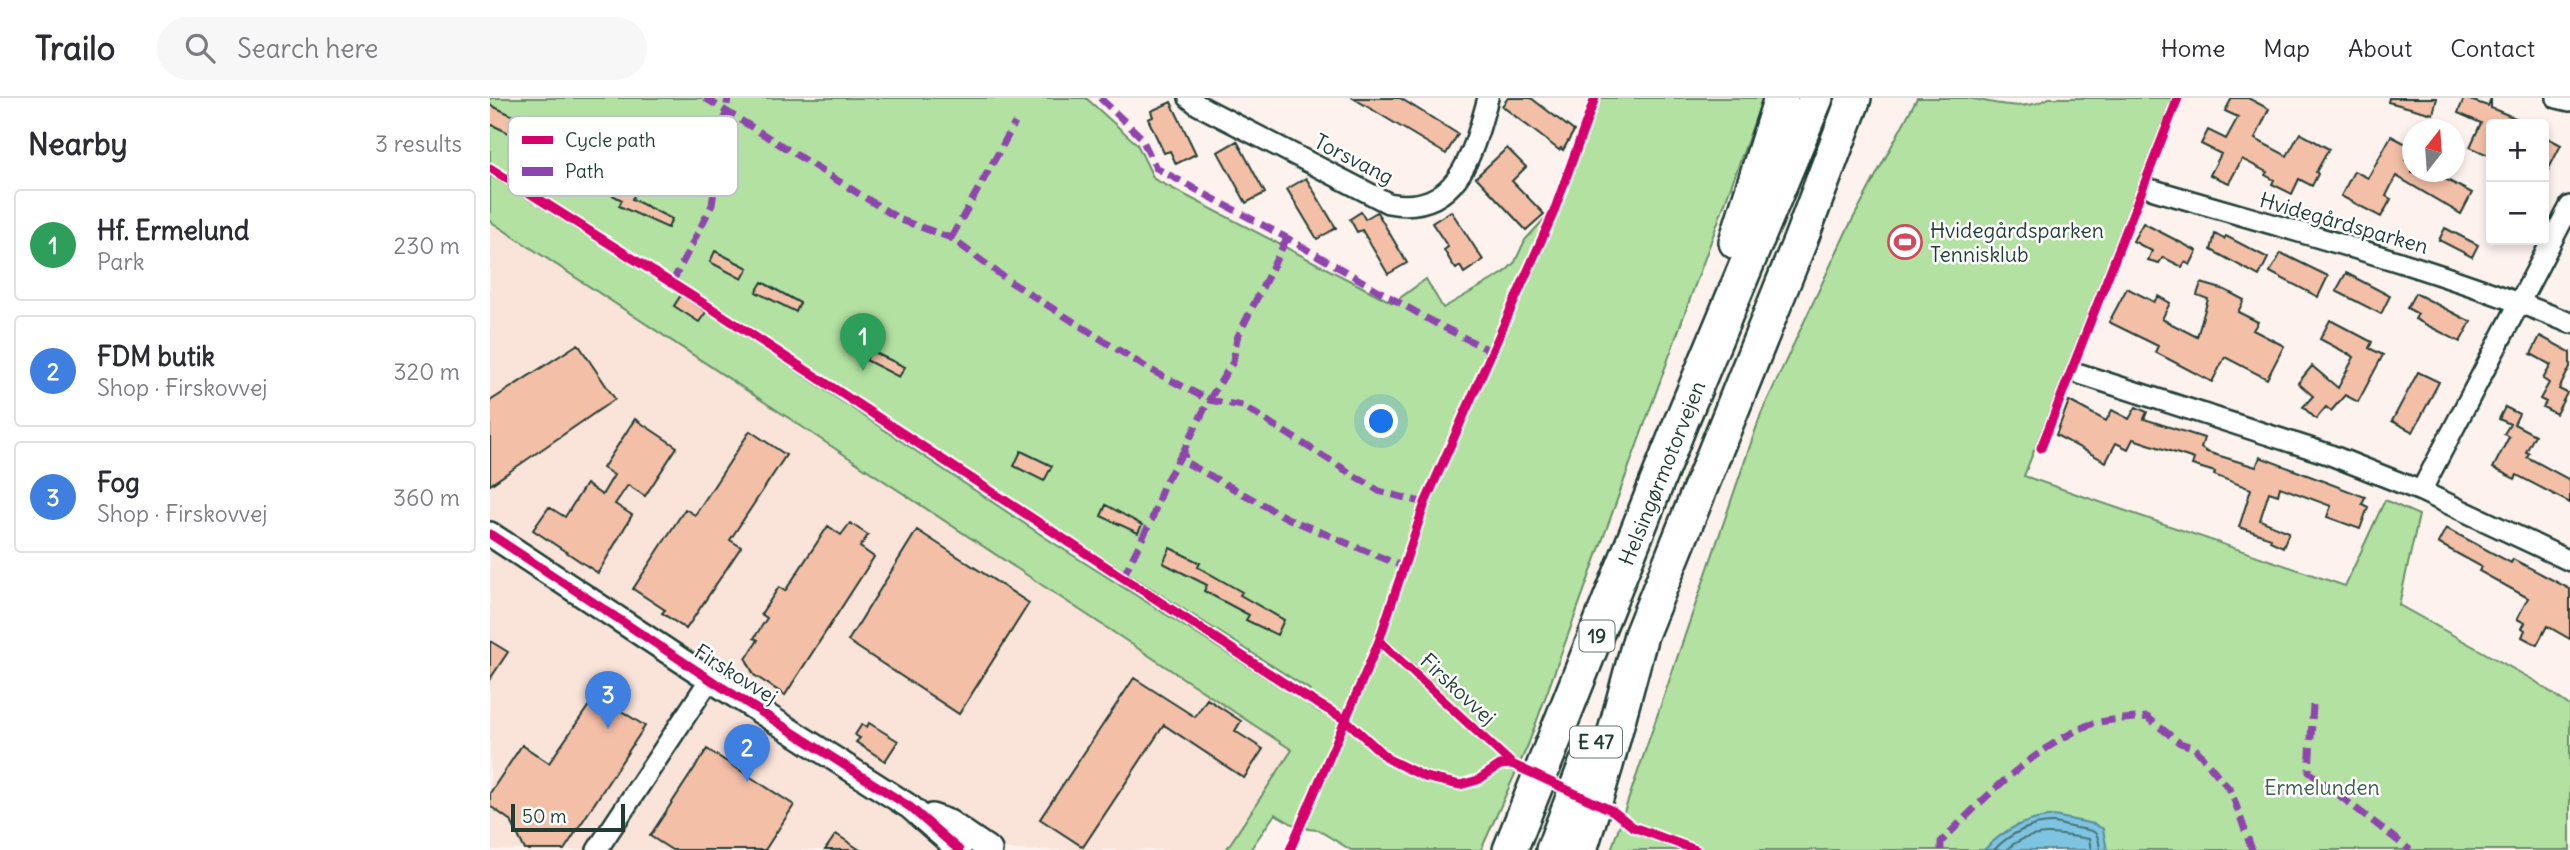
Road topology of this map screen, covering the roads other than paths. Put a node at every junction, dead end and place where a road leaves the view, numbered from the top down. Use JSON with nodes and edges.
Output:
{"nodes":[{"id":1,"x":1189,"y":98,"type":"edge"},
{"id":2,"x":1488,"y":98,"type":"edge"},
{"id":3,"x":1781,"y":98,"type":"edge"},
{"id":4,"x":1816,"y":98,"type":"edge"},
{"id":5,"x":1854,"y":98,"type":"edge"},
{"id":6,"x":1875,"y":98,"type":"edge"},
{"id":7,"x":2557,"y":98,"type":"edge"},
{"id":8,"x":2570,"y":102,"type":"edge"},
{"id":9,"x":2154,"y":190,"type":"dead end"},
{"id":10,"x":2570,"y":206,"type":"edge"},
{"id":11,"x":1800,"y":241,"type":"junction"},
{"id":12,"x":2520,"y":302,"type":"junction"},
{"id":13,"x":2570,"y":323,"type":"edge"},
{"id":14,"x":2080,"y":374,"type":"dead end"},
{"id":15,"x":1681,"y":422,"type":"junction"},
{"id":16,"x":2421,"y":491,"type":"junction"},
{"id":17,"x":490,"y":534,"type":"edge"},
{"id":18,"x":2570,"y":561,"type":"edge"},
{"id":19,"x":1641,"y":635,"type":"junction"},
{"id":20,"x":710,"y":679,"type":"junction"},
{"id":21,"x":910,"y":807,"type":"junction"},
{"id":22,"x":597,"y":850,"type":"edge"},
{"id":23,"x":959,"y":850,"type":"edge"},
{"id":24,"x":990,"y":850,"type":"edge"},
{"id":25,"x":1510,"y":850,"type":"edge"},
{"id":26,"x":1553,"y":850,"type":"edge"},
{"id":27,"x":1580,"y":850,"type":"edge"}],
"edges":[{"from":1,"to":2,"type":"street","name":"Torsvang"},
{"from":3,"to":15,"type":"highway"},
{"from":4,"to":15,"type":"highway","name":"Helsingørmotorvejen","number":"19"},
{"from":5,"to":11,"type":"highway","name":"Helsingørmotorvejen","number":"19"},
{"from":6,"to":11,"type":"highway"},
{"from":7,"to":8,"type":"street"},
{"from":9,"to":12,"type":"street","name":"Hvidegårdsparken"},
{"from":10,"to":12,"type":"street"},
{"from":11,"to":19,"type":"highway","name":"Helsingørmotorvejen","number":"19"},
{"from":12,"to":13,"type":"street","name":"Hvidegårdsparken"},
{"from":12,"to":16,"type":"street"},
{"from":14,"to":16,"type":"street"},
{"from":15,"to":25,"type":"highway","name":"Helsingørmotorvejen","number":"19"},
{"from":16,"to":18,"type":"street"},
{"from":17,"to":20,"type":"street","name":"Firskovvej"},
{"from":19,"to":26,"type":"highway","number":"E 47"},
{"from":19,"to":27,"type":"highway","name":"Helsingørmotorvejen","number":"19"},
{"from":20,"to":21,"type":"street","name":"Firskovvej"},
{"from":20,"to":22,"type":"street","name":"Firskovvej"},
{"from":21,"to":23,"type":"street","name":"Firskovvej"},
{"from":21,"to":24,"type":"street","name":"Firskovvej"}]}
